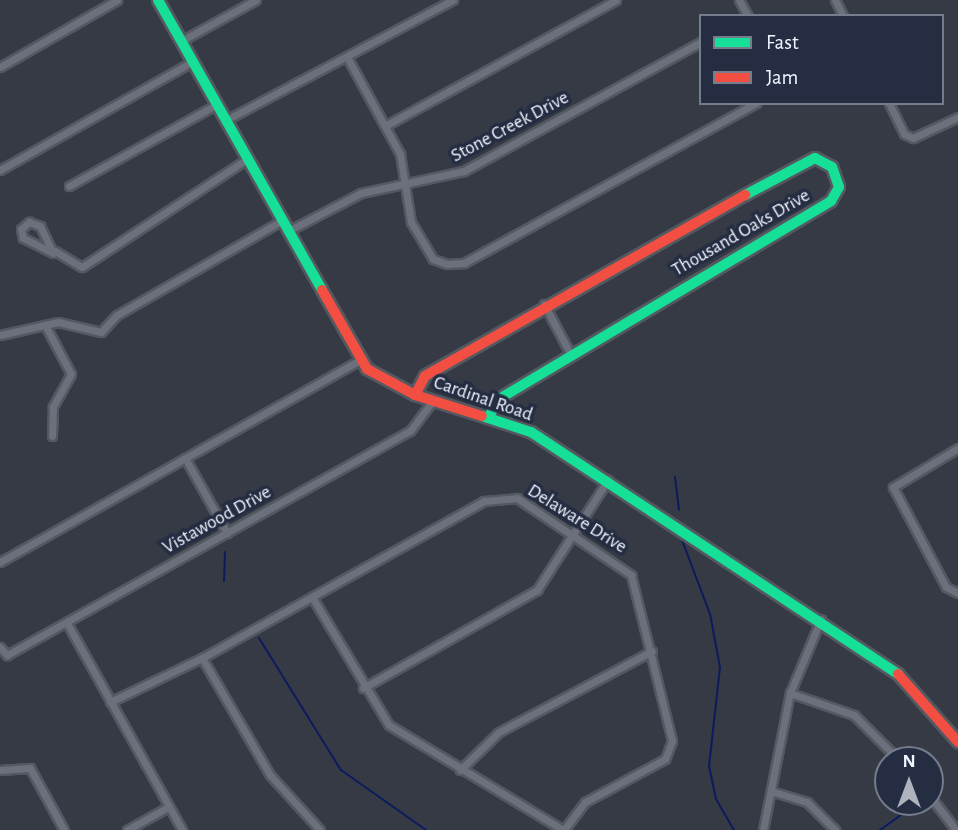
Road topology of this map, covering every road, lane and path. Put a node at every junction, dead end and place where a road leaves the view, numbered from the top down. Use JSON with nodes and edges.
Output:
{"nodes":[{"id":1,"x":117,"y":0,"type":"edge"},
{"id":2,"x":158,"y":0,"type":"edge"},
{"id":3,"x":256,"y":0,"type":"edge"},
{"id":4,"x":453,"y":0,"type":"edge"},
{"id":5,"x":616,"y":0,"type":"edge"},
{"id":6,"x":181,"y":41,"type":"junction"},
{"id":7,"x":699,"y":43,"type":"edge"},
{"id":8,"x":347,"y":57,"type":"junction"},
{"id":9,"x":192,"y":62,"type":"junction"},
{"id":10,"x":0,"y":67,"type":"edge"},
{"id":11,"x":216,"y":105,"type":"junction"},
{"id":12,"x":752,"y":105,"type":"edge"},
{"id":13,"x":890,"y":105,"type":"edge"},
{"id":14,"x":958,"y":117,"type":"edge"},
{"id":15,"x":226,"y":120,"type":"junction"},
{"id":16,"x":385,"y":126,"type":"junction"},
{"id":17,"x":247,"y":159,"type":"junction"},
{"id":18,"x":0,"y":170,"type":"edge"},
{"id":19,"x":404,"y":185,"type":"junction"},
{"id":20,"x":69,"y":186,"type":"dead end"},
{"id":21,"x":285,"y":226,"type":"junction"},
{"id":22,"x":55,"y":251,"type":"junction"},
{"id":23,"x":544,"y":303,"type":"junction"},
{"id":24,"x":46,"y":325,"type":"junction"},
{"id":25,"x":0,"y":335,"type":"edge"},
{"id":26,"x":571,"y":355,"type":"junction"},
{"id":27,"x":360,"y":360,"type":"junction"},
{"id":28,"x":415,"y":395,"type":"junction"},
{"id":29,"x":433,"y":400,"type":"junction"},
{"id":30,"x":488,"y":418,"type":"junction"},
{"id":31,"x":52,"y":436,"type":"dead end"},
{"id":32,"x":956,"y":449,"type":"edge"},
{"id":33,"x":185,"y":458,"type":"junction"},
{"id":34,"x":958,"y":459,"type":"edge"},
{"id":35,"x":608,"y":480,"type":"junction"},
{"id":36,"x":227,"y":533,"type":"junction"},
{"id":37,"x":574,"y":533,"type":"junction"},
{"id":38,"x":0,"y":562,"type":"edge"},
{"id":39,"x":956,"y":593,"type":"edge"},
{"id":40,"x":312,"y":597,"type":"junction"},
{"id":41,"x":821,"y":619,"type":"junction"},
{"id":42,"x":67,"y":623,"type":"junction"},
{"id":43,"x":0,"y":647,"type":"edge"},
{"id":44,"x":652,"y":651,"type":"junction"},
{"id":45,"x":202,"y":658,"type":"junction"},
{"id":46,"x":363,"y":688,"type":"junction"},
{"id":47,"x":790,"y":693,"type":"junction"},
{"id":48,"x":110,"y":702,"type":"junction"},
{"id":49,"x":958,"y":742,"type":"edge"},
{"id":50,"x":885,"y":746,"type":"edge"},
{"id":51,"x":0,"y":770,"type":"edge"},
{"id":52,"x":460,"y":770,"type":"junction"},
{"id":53,"x":771,"y":791,"type":"junction"},
{"id":54,"x":168,"y":807,"type":"junction"},
{"id":55,"x":944,"y":814,"type":"edge"},
{"id":56,"x":64,"y":830,"type":"edge"},
{"id":57,"x":127,"y":830,"type":"edge"},
{"id":58,"x":182,"y":830,"type":"edge"},
{"id":59,"x":320,"y":830,"type":"edge"},
{"id":60,"x":563,"y":830,"type":"edge"},
{"id":61,"x":763,"y":830,"type":"edge"},
{"id":62,"x":835,"y":830,"type":"edge"},
{"id":63,"x":956,"y":830,"type":"edge"}],
"edges":[{"from":1,"to":10,"type":"street"},
{"from":2,"to":6,"type":"street","name":"Cardinal Road"},
{"from":3,"to":6,"type":"street"},
{"from":4,"to":8,"type":"street"},
{"from":5,"to":16,"type":"street"},
{"from":6,"to":9,"type":"street","name":"Cardinal Road"},
{"from":7,"to":19,"type":"street","name":"Stone Creek Drive"},
{"from":8,"to":15,"type":"street"},
{"from":8,"to":16,"type":"street"},
{"from":9,"to":11,"type":"street","name":"Cardinal Road"},
{"from":9,"to":18,"type":"street"},
{"from":11,"to":15,"type":"street","name":"Cardinal Road"},
{"from":11,"to":20,"type":"street"},
{"from":12,"to":19,"type":"street"},
{"from":13,"to":14,"type":"street"},
{"from":15,"to":17,"type":"street","name":"Cardinal Road"},
{"from":16,"to":19,"type":"street"},
{"from":17,"to":21,"type":"street","name":"Cardinal Road"},
{"from":17,"to":22,"type":"street"},
{"from":19,"to":21,"type":"street","name":"Stone Creek Drive"},
{"from":21,"to":24,"type":"street","name":"Stone Creek Drive"},
{"from":21,"to":27,"type":"street","name":"Cardinal Road"},
{"from":22,"to":22,"type":"street"},
{"from":23,"to":26,"type":"street"},
{"from":23,"to":26,"type":"street","name":"Thousand Oaks Drive"},
{"from":23,"to":28,"type":"street","name":"Thousand Oaks Drive"},
{"from":24,"to":25,"type":"street"},
{"from":24,"to":31,"type":"street"},
{"from":26,"to":30,"type":"street","name":"Thousand Oaks Drive"},
{"from":27,"to":28,"type":"street","name":"Cardinal Road"},
{"from":27,"to":33,"type":"street"},
{"from":28,"to":29,"type":"street","name":"Cardinal Road"},
{"from":29,"to":30,"type":"street","name":"Cardinal Road"},
{"from":29,"to":36,"type":"street","name":"Vistawood Drive"},
{"from":30,"to":35,"type":"street","name":"Cardinal Road"},
{"from":32,"to":34,"type":"street"},
{"from":32,"to":39,"type":"street"},
{"from":33,"to":36,"type":"street"},
{"from":33,"to":38,"type":"street"},
{"from":35,"to":37,"type":"street"},
{"from":35,"to":41,"type":"street","name":"Cardinal Road"},
{"from":36,"to":42,"type":"street","name":"Vistawood Drive"},
{"from":37,"to":40,"type":"street","name":"Delaware Drive"},
{"from":37,"to":44,"type":"street","name":"Delaware Drive"},
{"from":37,"to":46,"type":"street"},
{"from":40,"to":45,"type":"street","name":"Delaware Drive"},
{"from":40,"to":46,"type":"street"},
{"from":41,"to":47,"type":"street"},
{"from":41,"to":49,"type":"street","name":"Cardinal Road"},
{"from":42,"to":43,"type":"street","name":"Vistawood Drive"},
{"from":42,"to":48,"type":"street"},
{"from":44,"to":52,"type":"street"},
{"from":44,"to":60,"type":"street","name":"Delaware Drive"},
{"from":45,"to":48,"type":"street","name":"Delaware Drive"},
{"from":45,"to":59,"type":"street"},
{"from":46,"to":52,"type":"street"},
{"from":47,"to":50,"type":"street"},
{"from":47,"to":53,"type":"street"},
{"from":48,"to":54,"type":"street"},
{"from":51,"to":56,"type":"street"},
{"from":52,"to":60,"type":"street"},
{"from":53,"to":61,"type":"street"},
{"from":53,"to":62,"type":"street"},
{"from":54,"to":57,"type":"street"},
{"from":54,"to":58,"type":"street"},
{"from":55,"to":63,"type":"street"}]}
